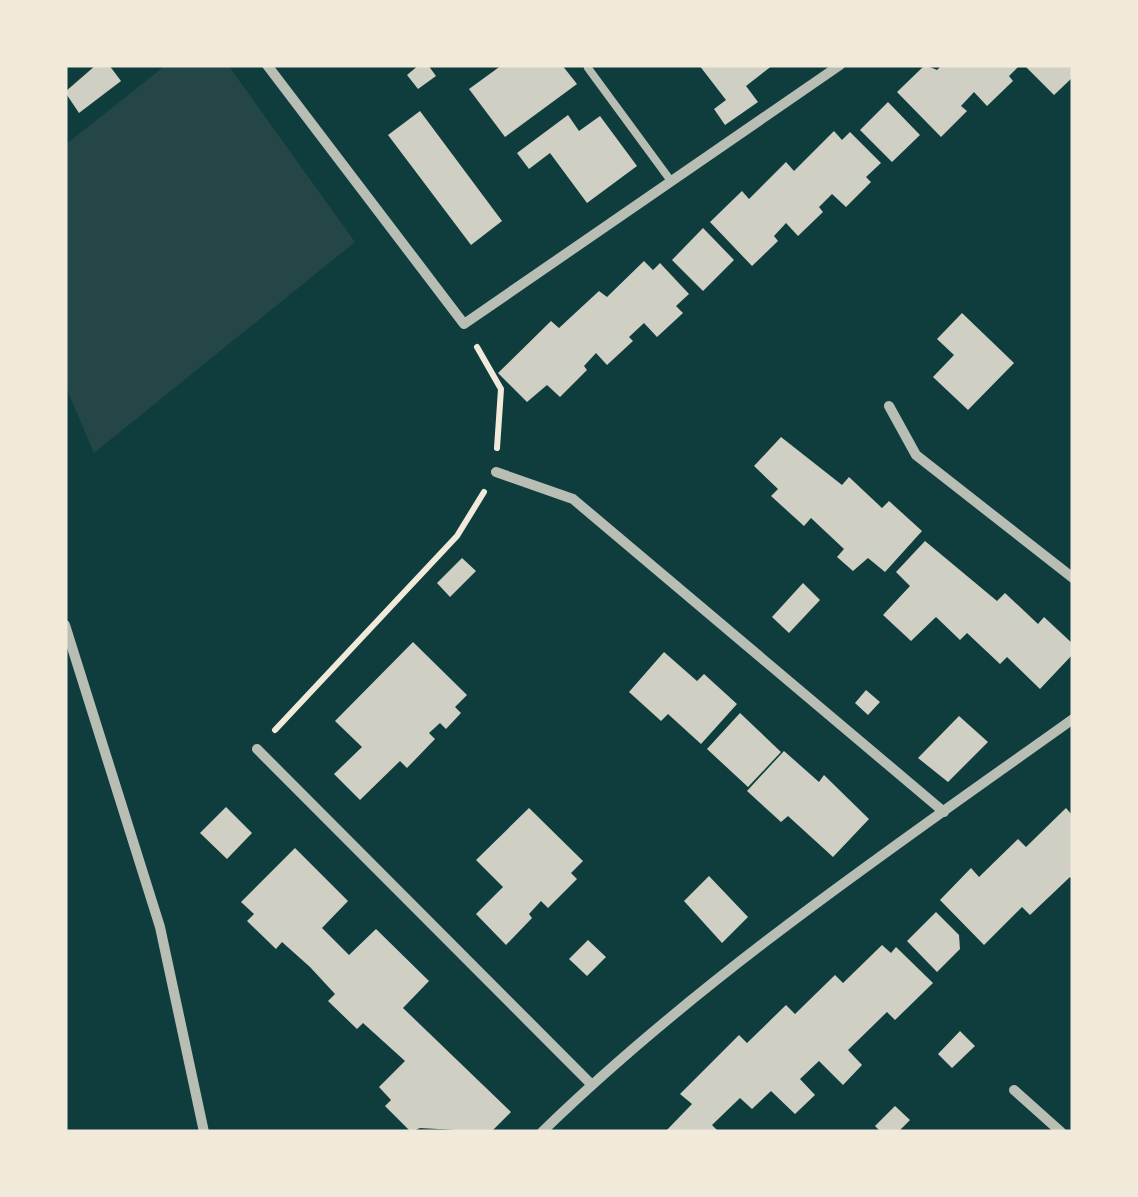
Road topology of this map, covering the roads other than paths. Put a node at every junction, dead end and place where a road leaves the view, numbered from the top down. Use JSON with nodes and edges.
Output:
{"nodes":[{"id":1,"x":267,"y":65,"type":"edge"},
{"id":2,"x":817,"y":65,"type":"edge"},
{"id":3,"x":840,"y":65,"type":"edge"},
{"id":4,"x":588,"y":68,"type":"dead end"},
{"id":5,"x":824,"y":76,"type":"junction"},
{"id":6,"x":671,"y":181,"type":"junction"},
{"id":7,"x":889,"y":406,"type":"dead end"},
{"id":8,"x":496,"y":472,"type":"road end"},
{"id":9,"x":1073,"y":578,"type":"edge"},
{"id":10,"x":65,"y":626,"type":"edge"},
{"id":11,"x":1073,"y":719,"type":"edge"},
{"id":12,"x":257,"y":749,"type":"road end"},
{"id":13,"x":944,"y":812,"type":"junction"},
{"id":14,"x":591,"y":1084,"type":"junction"},
{"id":15,"x":1014,"y":1090,"type":"dead end"},
{"id":16,"x":204,"y":1132,"type":"edge"},
{"id":17,"x":542,"y":1132,"type":"edge"},
{"id":18,"x":1062,"y":1132,"type":"edge"}],
"edges":[{"from":1,"to":6,"type":"street"},
{"from":2,"to":5,"type":"lane"},
{"from":3,"to":5,"type":"street"},
{"from":4,"to":6,"type":"lane"},
{"from":5,"to":6,"type":"street"},
{"from":7,"to":9,"type":"street"},
{"from":8,"to":13,"type":"street"},
{"from":10,"to":16,"type":"street"},
{"from":11,"to":13,"type":"street"},
{"from":12,"to":14,"type":"street"},
{"from":13,"to":14,"type":"street"},
{"from":14,"to":17,"type":"street"},
{"from":15,"to":18,"type":"street"}]}
